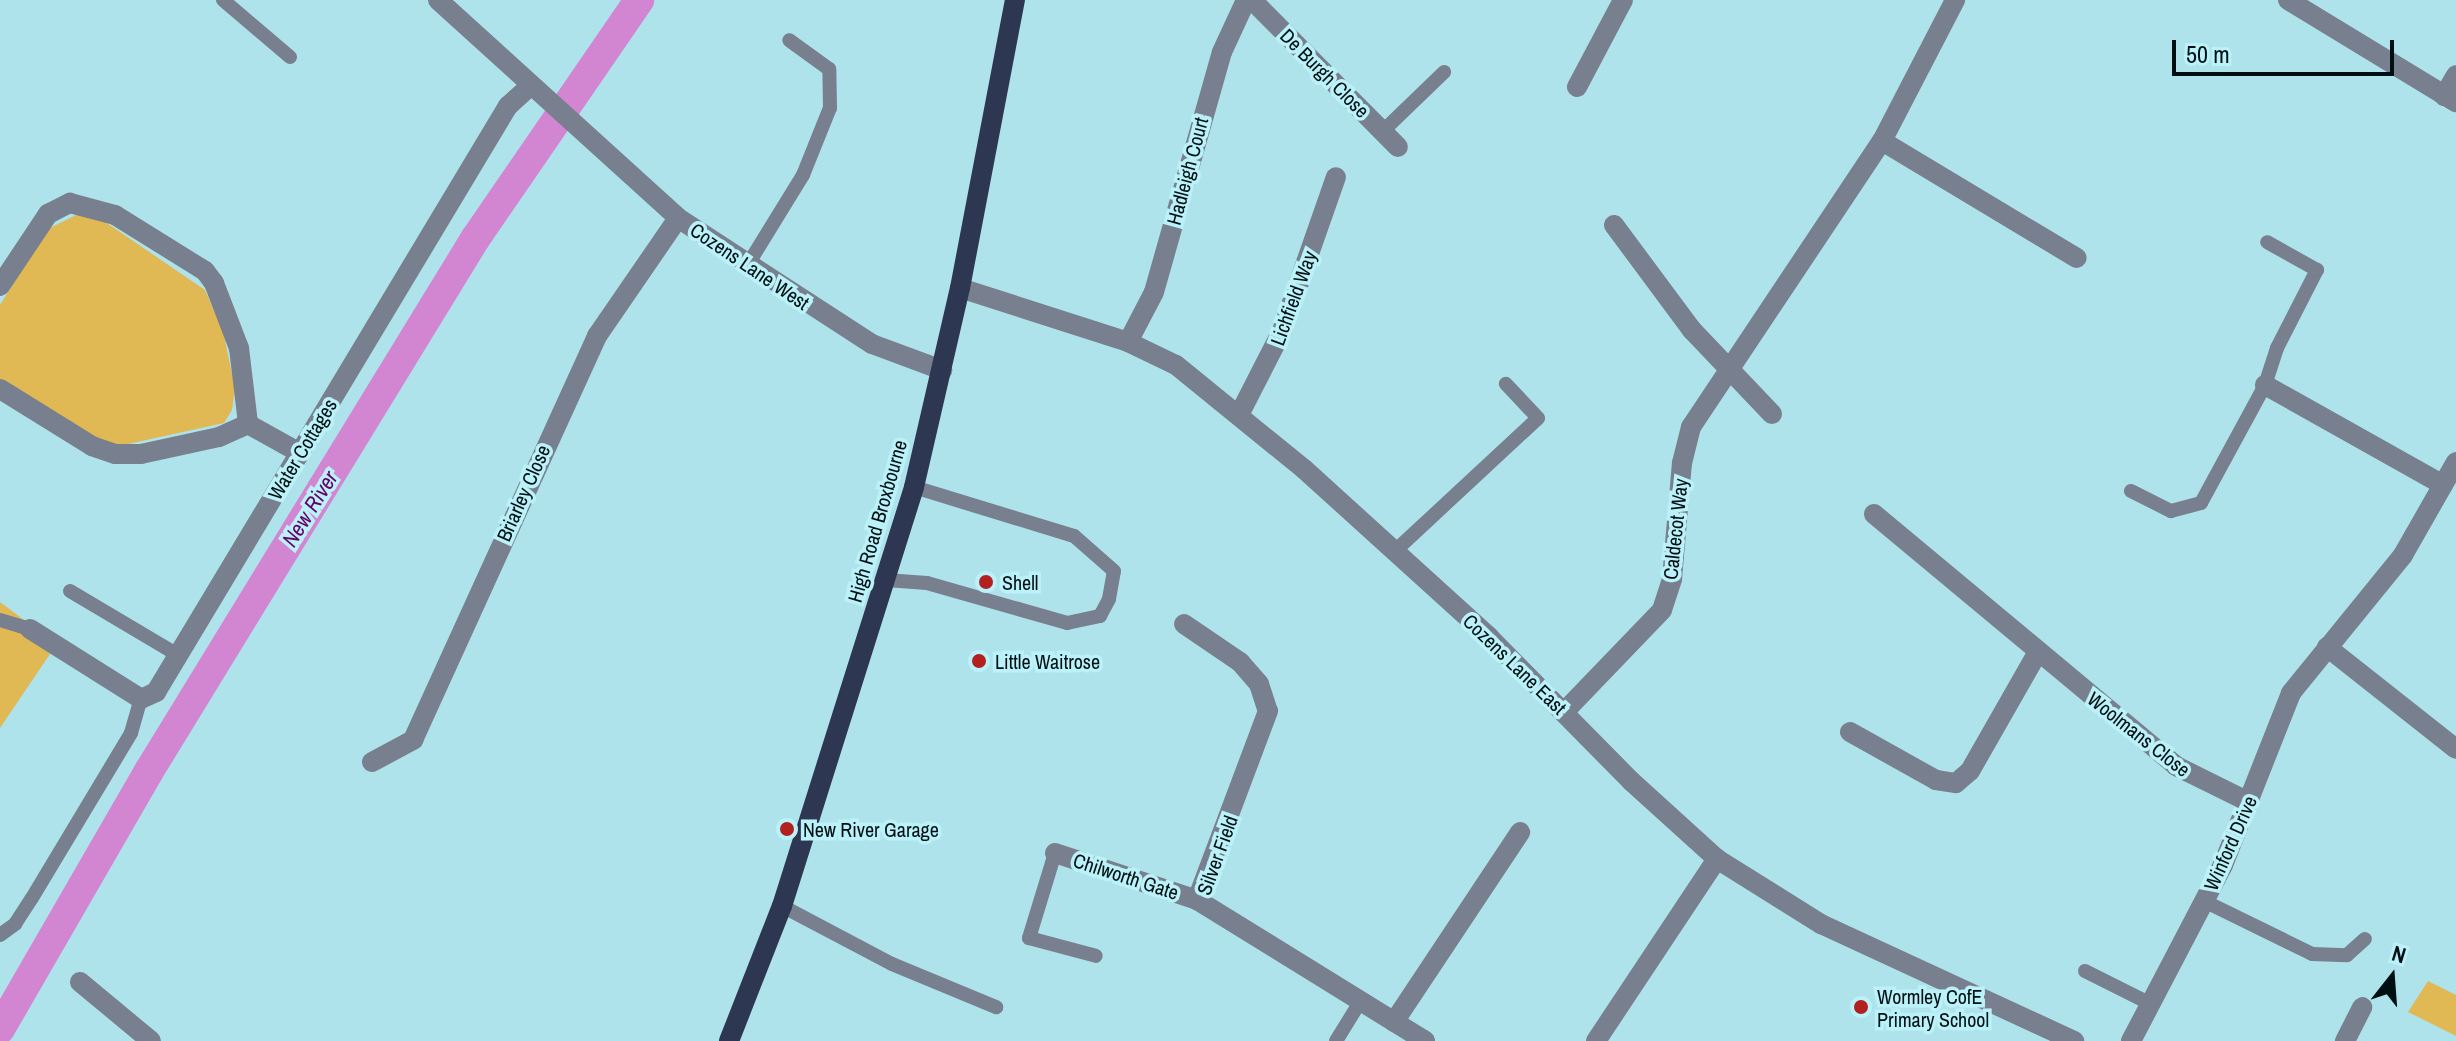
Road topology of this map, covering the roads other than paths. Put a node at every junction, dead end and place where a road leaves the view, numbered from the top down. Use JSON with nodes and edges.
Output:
{"nodes":[{"id":1,"x":223,"y":0,"type":"edge"},
{"id":2,"x":438,"y":0,"type":"edge"},
{"id":3,"x":1015,"y":0,"type":"edge"},
{"id":4,"x":1249,"y":0,"type":"edge"},
{"id":5,"x":1623,"y":0,"type":"edge"},
{"id":6,"x":1955,"y":0,"type":"edge"},
{"id":7,"x":2288,"y":0,"type":"edge"},
{"id":8,"x":789,"y":40,"type":"dead end"},
{"id":9,"x":290,"y":57,"type":"dead end"},
{"id":10,"x":1444,"y":72,"type":"dead end"},
{"id":11,"x":2456,"y":75,"type":"edge"},
{"id":12,"x":530,"y":86,"type":"junction"},
{"id":13,"x":1577,"y":87,"type":"dead end"},
{"id":14,"x":2450,"y":99,"type":"edge"},
{"id":15,"x":1383,"y":131,"type":"junction"},
{"id":16,"x":1882,"y":141,"type":"junction"},
{"id":17,"x":1398,"y":147,"type":"dead end"},
{"id":18,"x":1336,"y":177,"type":"dead end"},
{"id":19,"x":678,"y":218,"type":"junction"},
{"id":20,"x":1614,"y":225,"type":"dead end"},
{"id":21,"x":2267,"y":242,"type":"dead end"},
{"id":22,"x":2077,"y":258,"type":"dead end"},
{"id":23,"x":747,"y":266,"type":"junction"},
{"id":24,"x":0,"y":286,"type":"edge"},
{"id":25,"x":960,"y":288,"type":"junction"},
{"id":26,"x":1128,"y":342,"type":"junction"},
{"id":27,"x":1729,"y":366,"type":"junction"},
{"id":28,"x":942,"y":370,"type":"junction"},
{"id":29,"x":1506,"y":384,"type":"dead end"},
{"id":30,"x":2265,"y":385,"type":"junction"},
{"id":31,"x":0,"y":389,"type":"edge"},
{"id":32,"x":1772,"y":414,"type":"dead end"},
{"id":33,"x":1239,"y":415,"type":"junction"},
{"id":34,"x":248,"y":424,"type":"junction"},
{"id":35,"x":300,"y":453,"type":"junction"},
{"id":36,"x":2456,"y":462,"type":"edge"},
{"id":37,"x":2443,"y":485,"type":"junction"},
{"id":38,"x":914,"y":487,"type":"junction"},
{"id":39,"x":2131,"y":491,"type":"dead end"},
{"id":40,"x":1874,"y":514,"type":"dead end"},
{"id":41,"x":1395,"y":551,"type":"junction"},
{"id":42,"x":886,"y":580,"type":"junction"},
{"id":43,"x":70,"y":591,"type":"dead end"},
{"id":44,"x":0,"y":620,"type":"edge"},
{"id":45,"x":1184,"y":624,"type":"dead end"},
{"id":46,"x":30,"y":629,"type":"joint"},
{"id":47,"x":2327,"y":647,"type":"junction"},
{"id":48,"x":2038,"y":652,"type":"junction"},
{"id":49,"x":178,"y":655,"type":"junction"},
{"id":50,"x":141,"y":699,"type":"junction"},
{"id":51,"x":1564,"y":712,"type":"junction"},
{"id":52,"x":1850,"y":732,"type":"dead end"},
{"id":53,"x":2456,"y":749,"type":"edge"},
{"id":54,"x":372,"y":762,"type":"dead end"},
{"id":55,"x":2249,"y":802,"type":"junction"},
{"id":56,"x":1520,"y":832,"type":"dead end"},
{"id":57,"x":1055,"y":853,"type":"joint"},
{"id":58,"x":1717,"y":859,"type":"junction"},
{"id":59,"x":1197,"y":900,"type":"junction"},
{"id":60,"x":2204,"y":901,"type":"junction"},
{"id":61,"x":782,"y":906,"type":"junction"},
{"id":62,"x":0,"y":935,"type":"edge"},
{"id":63,"x":2365,"y":939,"type":"dead end"},
{"id":64,"x":1096,"y":956,"type":"dead end"},
{"id":65,"x":2085,"y":971,"type":"dead end"},
{"id":66,"x":80,"y":982,"type":"dead end"},
{"id":67,"x":1360,"y":1002,"type":"junction"},
{"id":68,"x":2149,"y":1003,"type":"junction"},
{"id":69,"x":996,"y":1007,"type":"dead end"},
{"id":70,"x":2362,"y":1007,"type":"dead end"},
{"id":71,"x":1394,"y":1022,"type":"junction"},
{"id":72,"x":151,"y":1041,"type":"edge"},
{"id":73,"x":729,"y":1041,"type":"edge"},
{"id":74,"x":1336,"y":1041,"type":"edge"},
{"id":75,"x":1425,"y":1041,"type":"edge"},
{"id":76,"x":1596,"y":1041,"type":"edge"},
{"id":77,"x":2074,"y":1041,"type":"edge"},
{"id":78,"x":2131,"y":1041,"type":"edge"},
{"id":79,"x":2345,"y":1041,"type":"edge"}],
"edges":[{"from":1,"to":9,"type":"lane"},
{"from":2,"to":12,"type":"street"},
{"from":3,"to":25,"type":"main road","name":"High Road Broxbourne"},
{"from":4,"to":15,"type":"street","name":"De Burgh Close"},
{"from":4,"to":26,"type":"street","name":"Hadleigh Court"},
{"from":5,"to":13,"type":"street"},
{"from":6,"to":16,"type":"street","name":"Caldecot Way"},
{"from":7,"to":14,"type":"street"},
{"from":8,"to":23,"type":"lane"},
{"from":10,"to":15,"type":"lane"},
{"from":11,"to":14,"type":"street"},
{"from":12,"to":19,"type":"street","name":"Cozens Lane West"},
{"from":12,"to":35,"type":"street","name":"Water Cottages"},
{"from":15,"to":17,"type":"street","name":"De Burgh Close"},
{"from":16,"to":22,"type":"street"},
{"from":16,"to":27,"type":"street","name":"Caldecot Way"},
{"from":18,"to":33,"type":"street","name":"Lichfield Way"},
{"from":19,"to":23,"type":"street","name":"Cozens Lane West"},
{"from":19,"to":54,"type":"street","name":"Briarley Close"},
{"from":20,"to":27,"type":"street"},
{"from":21,"to":30,"type":"lane"},
{"from":23,"to":28,"type":"street","name":"Cozens Lane West"},
{"from":24,"to":34,"type":"street"},
{"from":25,"to":26,"type":"street","name":"Cozens Lane East"},
{"from":25,"to":28,"type":"main road","name":"High Road Broxbourne"},
{"from":26,"to":33,"type":"street","name":"Cozens Lane East"},
{"from":27,"to":32,"type":"street"},
{"from":27,"to":51,"type":"street","name":"Caldecot Way"},
{"from":28,"to":38,"type":"main road","name":"High Road Broxbourne"},
{"from":29,"to":41,"type":"lane"},
{"from":30,"to":37,"type":"street"},
{"from":30,"to":39,"type":"lane"},
{"from":31,"to":34,"type":"street"},
{"from":33,"to":41,"type":"street","name":"Cozens Lane East"},
{"from":34,"to":35,"type":"street"},
{"from":35,"to":49,"type":"street","name":"Water Cottages"},
{"from":36,"to":37,"type":"street","name":"Winford Drive"},
{"from":37,"to":47,"type":"street","name":"Winford Drive"},
{"from":38,"to":42,"type":"main road","name":"High Road Broxbourne"},
{"from":38,"to":42,"type":"lane"},
{"from":40,"to":48,"type":"street","name":"Woolmans Close"},
{"from":41,"to":51,"type":"street","name":"Cozens Lane East"},
{"from":42,"to":61,"type":"main road","name":"High Road Broxbourne"},
{"from":43,"to":49,"type":"lane"},
{"from":44,"to":46,"type":"lane"},
{"from":45,"to":59,"type":"street","name":"Silver Field"},
{"from":46,"to":50,"type":"street"},
{"from":47,"to":53,"type":"street"},
{"from":47,"to":55,"type":"street","name":"Winford Drive"},
{"from":48,"to":52,"type":"street"},
{"from":48,"to":55,"type":"street","name":"Woolmans Close"},
{"from":49,"to":50,"type":"street","name":"Water Cottages"},
{"from":50,"to":62,"type":"lane"},
{"from":51,"to":58,"type":"street","name":"Cozens Lane East"},
{"from":55,"to":60,"type":"street","name":"Winford Drive"},
{"from":56,"to":71,"type":"street"},
{"from":57,"to":59,"type":"street","name":"Chilworth Gate"},
{"from":57,"to":64,"type":"lane"},
{"from":58,"to":76,"type":"street"},
{"from":58,"to":77,"type":"street","name":"Cozens Lane East"},
{"from":59,"to":67,"type":"street","name":"Silver Field"},
{"from":60,"to":63,"type":"lane"},
{"from":60,"to":68,"type":"street","name":"Winford Drive"},
{"from":61,"to":69,"type":"lane"},
{"from":61,"to":73,"type":"main road","name":"High Road Broxbourne"},
{"from":65,"to":68,"type":"lane"},
{"from":66,"to":72,"type":"street"},
{"from":67,"to":71,"type":"street","name":"Silver Field"},
{"from":67,"to":74,"type":"lane"},
{"from":68,"to":78,"type":"street","name":"Winford Drive"},
{"from":70,"to":79,"type":"street"},
{"from":71,"to":75,"type":"street","name":"Silver Field"}]}
